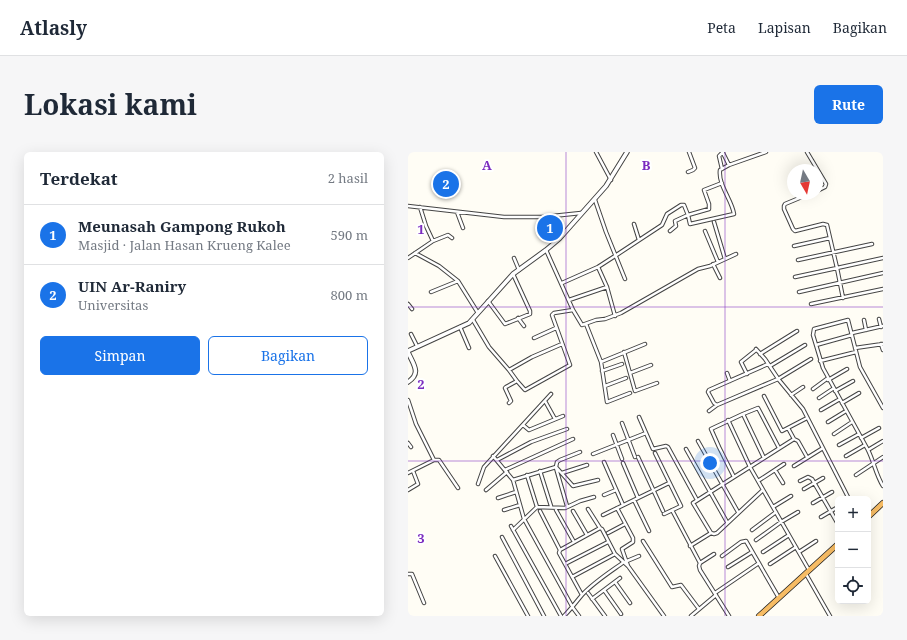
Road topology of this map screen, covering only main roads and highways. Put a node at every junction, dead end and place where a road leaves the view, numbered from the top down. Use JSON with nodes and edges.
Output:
{"nodes":[{"id":1,"x":882,"y":505,"type":"edge"},
{"id":2,"x":871,"y":514,"type":"edge"},
{"id":3,"x":835,"y":547,"type":"edge"},
{"id":4,"x":759,"y":616,"type":"edge"}],
"edges":[{"from":1,"to":2,"type":"highway"},
{"from":3,"to":4,"type":"highway"}]}
